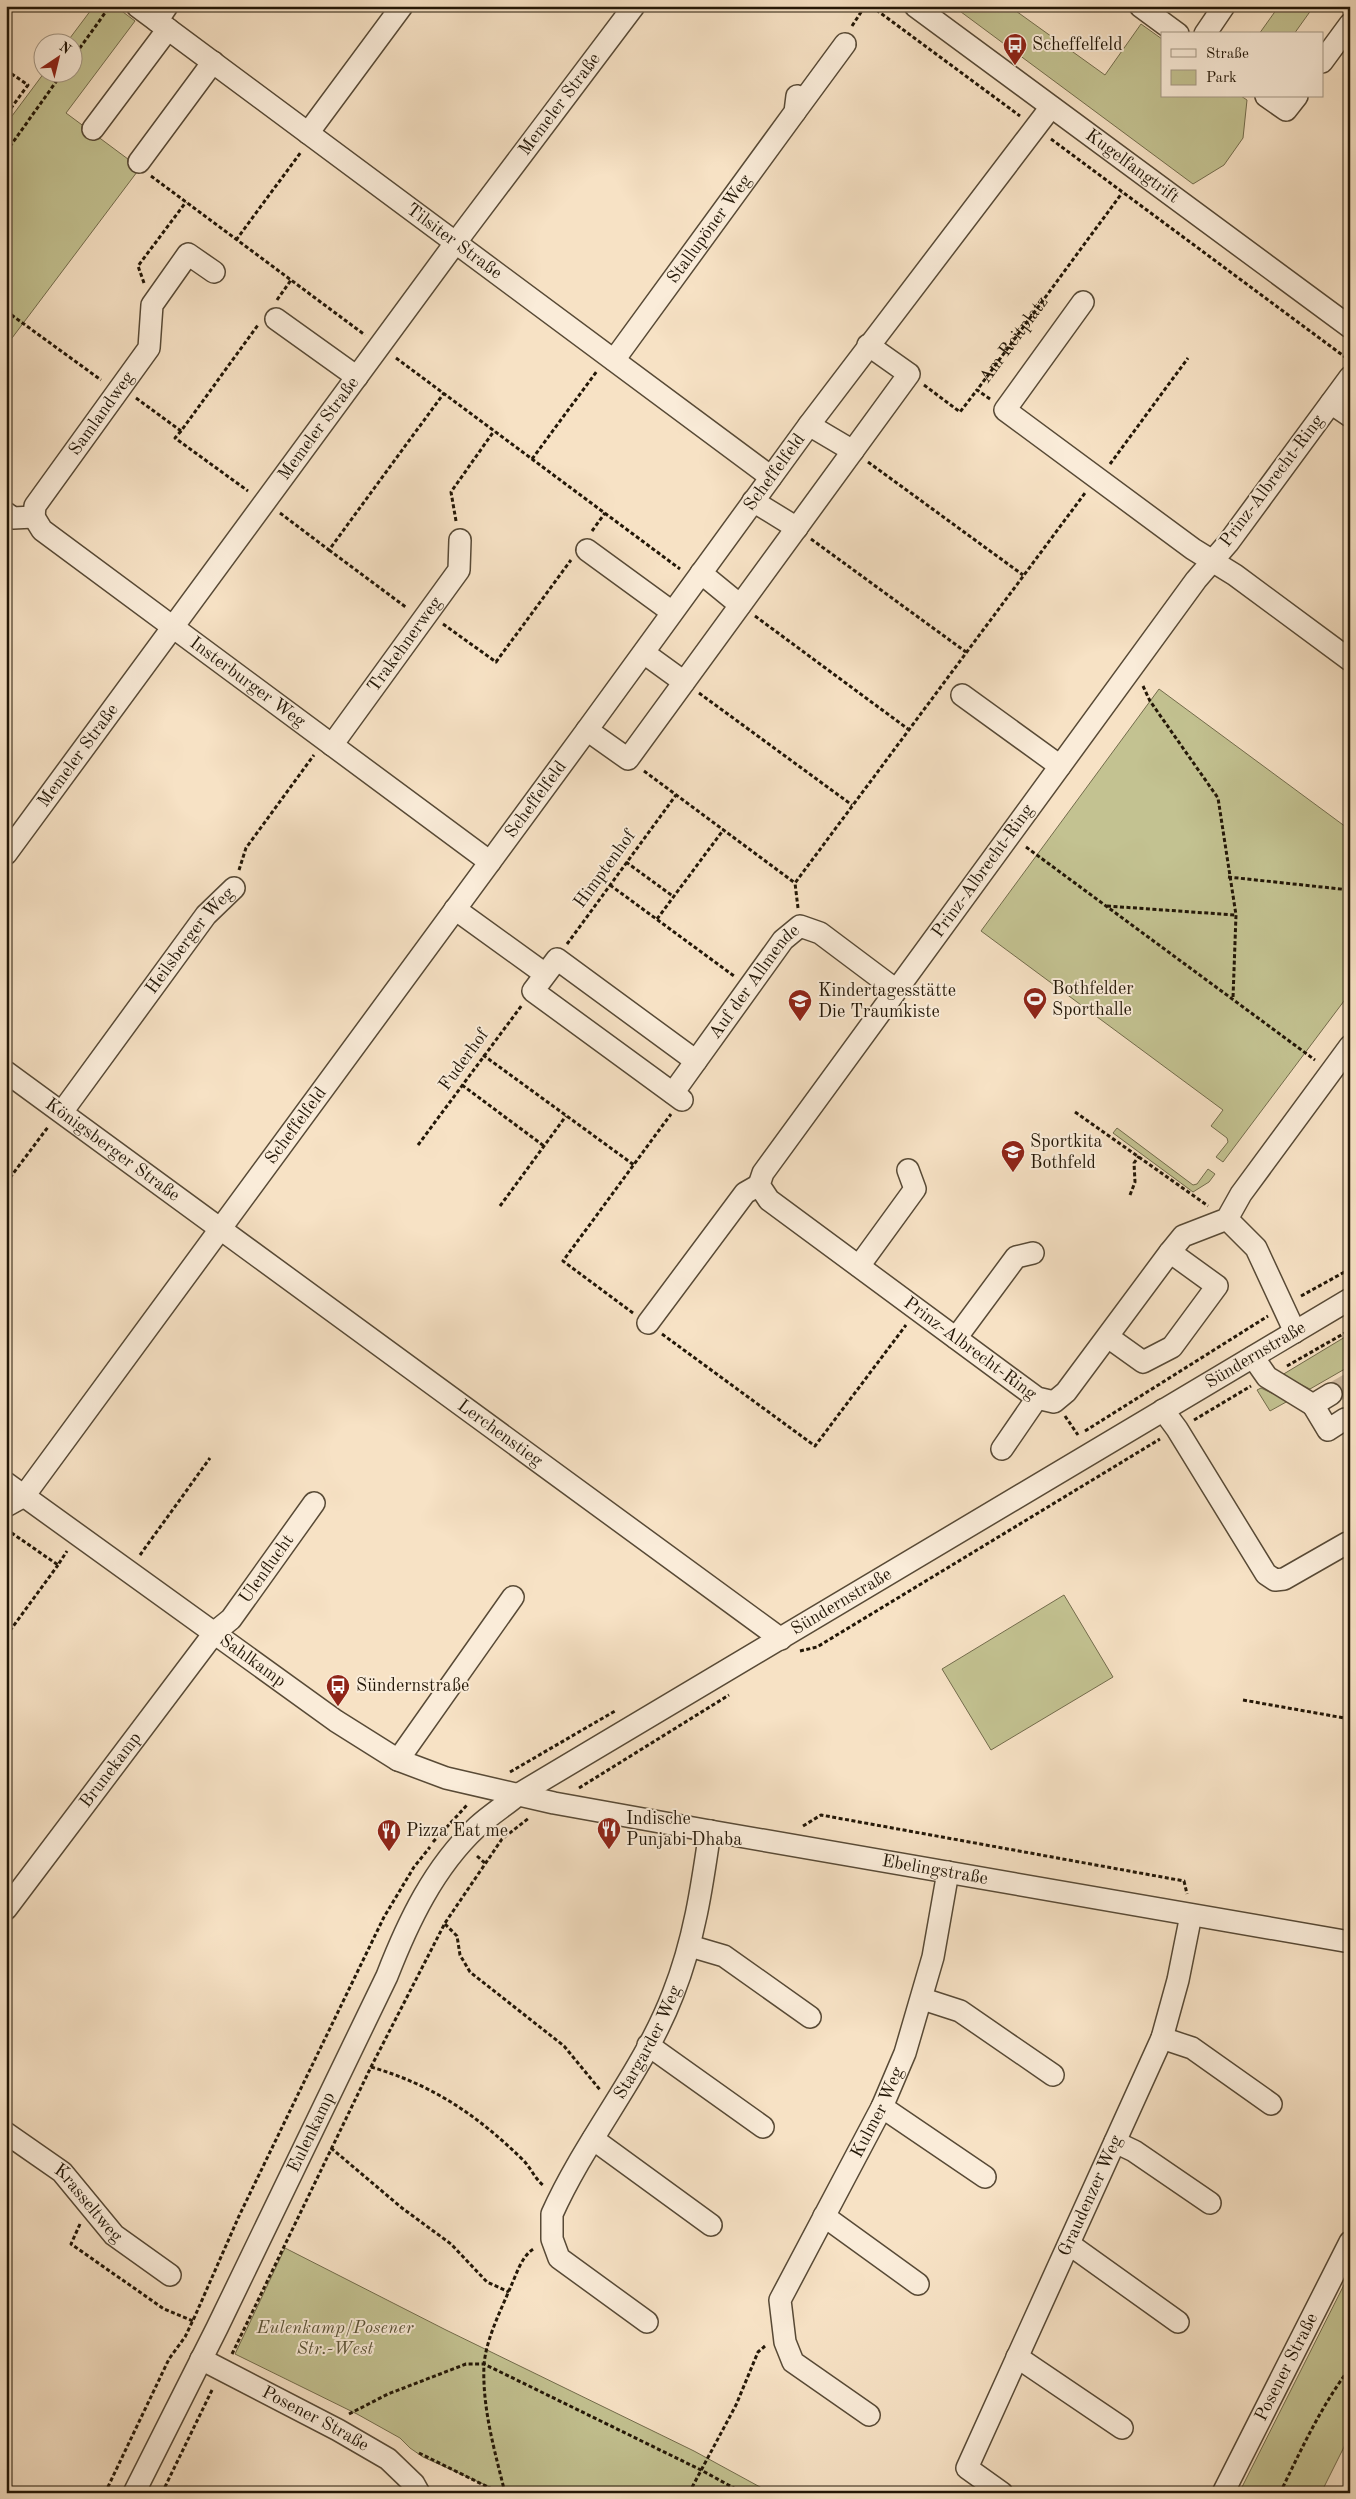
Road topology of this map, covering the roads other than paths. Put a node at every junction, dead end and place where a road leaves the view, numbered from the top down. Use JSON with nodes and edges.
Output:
{"nodes":[{"id":1,"x":137,"y":6,"type":"edge"},
{"id":2,"x":402,"y":6,"type":"edge"},
{"id":3,"x":634,"y":6,"type":"edge"},
{"id":4,"x":914,"y":6,"type":"edge"},
{"id":5,"x":1140,"y":6,"type":"edge"},
{"id":6,"x":1224,"y":6,"type":"edge"},
{"id":7,"x":164,"y":19,"type":"edge"},
{"id":8,"x":1350,"y":24,"type":"edge"},
{"id":9,"x":1175,"y":32,"type":"edge"},
{"id":10,"x":1206,"y":32,"type":"edge"},
{"id":11,"x":845,"y":44,"type":"dead end"},
{"id":12,"x":1324,"y":59,"type":"edge"},
{"id":13,"x":213,"y":62,"type":"junction"},
{"id":14,"x":1269,"y":98,"type":"edge"},
{"id":15,"x":1295,"y":98,"type":"edge"},
{"id":16,"x":1051,"y":107,"type":"junction"},
{"id":17,"x":93,"y":129,"type":"dead end"},
{"id":18,"x":310,"y":135,"type":"junction"},
{"id":19,"x":145,"y":169,"type":"road end"},
{"id":20,"x":456,"y":242,"type":"junction"},
{"id":21,"x":214,"y":272,"type":"dead end"},
{"id":22,"x":1083,"y":302,"type":"dead end"},
{"id":23,"x":271,"y":314,"type":"road end"},
{"id":24,"x":1350,"y":327,"type":"edge"},
{"id":25,"x":868,"y":345,"type":"junction"},
{"id":26,"x":611,"y":357,"type":"junction"},
{"id":27,"x":357,"y":377,"type":"junction"},
{"id":28,"x":1350,"y":377,"type":"edge"},
{"id":29,"x":1331,"y":403,"type":"junction"},
{"id":30,"x":1350,"y":416,"type":"edge"},
{"id":31,"x":809,"y":425,"type":"junction"},
{"id":32,"x":853,"y":451,"type":"junction"},
{"id":33,"x":770,"y":477,"type":"junction"},
{"id":34,"x":753,"y":501,"type":"junction"},
{"id":35,"x":6,"y":513,"type":"edge"},
{"id":36,"x":34,"y":517,"type":"junction"},
{"id":37,"x":797,"y":528,"type":"junction"},
{"id":38,"x":460,"y":540,"type":"road end"},
{"id":39,"x":584,"y":546,"type":"road end"},
{"id":40,"x":1212,"y":560,"type":"junction"},
{"id":41,"x":698,"y":577,"type":"junction"},
{"id":42,"x":740,"y":605,"type":"junction"},
{"id":43,"x":672,"y":612,"type":"junction"},
{"id":44,"x":172,"y":627,"type":"junction"},
{"id":45,"x":644,"y":653,"type":"junction"},
{"id":46,"x":1350,"y":660,"type":"edge"},
{"id":47,"x":684,"y":682,"type":"junction"},
{"id":48,"x":962,"y":695,"type":"dead end"},
{"id":49,"x":587,"y":730,"type":"junction"},
{"id":50,"x":328,"y":742,"type":"junction"},
{"id":51,"x":1060,"y":766,"type":"junction"},
{"id":52,"x":8,"y":848,"type":"edge"},
{"id":53,"x":490,"y":862,"type":"junction"},
{"id":54,"x":234,"y":888,"type":"road end"},
{"id":55,"x":455,"y":909,"type":"junction"},
{"id":56,"x":545,"y":975,"type":"junction"},
{"id":57,"x":896,"y":990,"type":"junction"},
{"id":58,"x":1350,"y":1046,"type":"edge"},
{"id":59,"x":696,"y":1061,"type":"junction"},
{"id":60,"x":6,"y":1072,"type":"edge"},
{"id":61,"x":61,"y":1112,"type":"junction"},
{"id":62,"x":908,"y":1170,"type":"dead end"},
{"id":63,"x":758,"y":1185,"type":"junction"},
{"id":64,"x":1227,"y":1219,"type":"junction"},
{"id":65,"x":220,"y":1228,"type":"junction"},
{"id":66,"x":1170,"y":1252,"type":"junction"},
{"id":67,"x":1033,"y":1254,"type":"dead end"},
{"id":68,"x":859,"y":1266,"type":"junction"},
{"id":69,"x":1350,"y":1299,"type":"edge"},
{"id":70,"x":648,"y":1323,"type":"road end"},
{"id":71,"x":1296,"y":1332,"type":"junction"},
{"id":72,"x":1108,"y":1337,"type":"junction"},
{"id":73,"x":956,"y":1338,"type":"junction"},
{"id":74,"x":1253,"y":1357,"type":"junction"},
{"id":75,"x":1331,"y":1394,"type":"tunnel mouth"},
{"id":76,"x":1037,"y":1398,"type":"junction"},
{"id":77,"x":1313,"y":1405,"type":"junction"},
{"id":78,"x":1163,"y":1410,"type":"junction"},
{"id":79,"x":1346,"y":1419,"type":"dead end"},
{"id":80,"x":1002,"y":1449,"type":"dead end"},
{"id":81,"x":6,"y":1484,"type":"edge"},
{"id":82,"x":15,"y":1501,"type":"edge"},
{"id":83,"x":314,"y":1503,"type":"dead end"},
{"id":84,"x":1347,"y":1543,"type":"dead end"},
{"id":85,"x":513,"y":1597,"type":"dead end"},
{"id":86,"x":215,"y":1632,"type":"junction"},
{"id":87,"x":781,"y":1639,"type":"junction"},
{"id":88,"x":398,"y":1760,"type":"junction"},
{"id":89,"x":520,"y":1794,"type":"junction"},
{"id":90,"x":710,"y":1831,"type":"junction"},
{"id":91,"x":948,"y":1872,"type":"junction"},
{"id":92,"x":6,"y":1909,"type":"edge"},
{"id":93,"x":1191,"y":1914,"type":"junction"},
{"id":94,"x":1350,"y":1942,"type":"edge"},
{"id":95,"x":690,"y":1946,"type":"junction"},
{"id":96,"x":923,"y":1999,"type":"junction"},
{"id":97,"x":810,"y":2017,"type":"dead end"},
{"id":98,"x":1162,"y":2038,"type":"junction"},
{"id":99,"x":648,"y":2046,"type":"junction"},
{"id":100,"x":1053,"y":2075,"type":"dead end"},
{"id":101,"x":1271,"y":2104,"type":"dead end"},
{"id":102,"x":882,"y":2107,"type":"junction"},
{"id":103,"x":763,"y":2127,"type":"dead end"},
{"id":104,"x":6,"y":2133,"type":"edge"},
{"id":105,"x":593,"y":2139,"type":"junction"},
{"id":106,"x":1115,"y":2142,"type":"junction"},
{"id":107,"x":985,"y":2177,"type":"dead end"},
{"id":108,"x":1210,"y":2203,"type":"dead end"},
{"id":109,"x":824,"y":2216,"type":"junction"},
{"id":110,"x":711,"y":2225,"type":"dead end"},
{"id":111,"x":1350,"y":2242,"type":"edge"},
{"id":112,"x":1069,"y":2244,"type":"junction"},
{"id":113,"x":170,"y":2275,"type":"dead end"},
{"id":114,"x":918,"y":2284,"type":"dead end"},
{"id":115,"x":647,"y":2322,"type":"dead end"},
{"id":116,"x":1178,"y":2322,"type":"dead end"},
{"id":117,"x":1017,"y":2357,"type":"junction"},
{"id":118,"x":201,"y":2359,"type":"junction"},
{"id":119,"x":869,"y":2415,"type":"dead end"},
{"id":120,"x":1122,"y":2428,"type":"dead end"},
{"id":121,"x":134,"y":2493,"type":"edge"},
{"id":122,"x":419,"y":2493,"type":"edge"},
{"id":123,"x":1002,"y":2493,"type":"edge"},
{"id":124,"x":1224,"y":2493,"type":"edge"}],
"edges":[{"from":1,"to":7,"type":"street","name":"Tilsiter Straße"},
{"from":2,"to":18,"type":"street"},
{"from":3,"to":20,"type":"street","name":"Memeler Straße"},
{"from":4,"to":16,"type":"street","name":"Kugelfangtrift"},
{"from":5,"to":9,"type":"street"},
{"from":6,"to":10,"type":"street"},
{"from":7,"to":13,"type":"street","name":"Tilsiter Straße"},
{"from":7,"to":17,"type":"street"},
{"from":8,"to":12,"type":"street"},
{"from":11,"to":26,"type":"street","name":"Stallupöner Weg"},
{"from":13,"to":18,"type":"street","name":"Tilsiter Straße"},
{"from":13,"to":19,"type":"street"},
{"from":14,"to":15,"type":"street"},
{"from":16,"to":24,"type":"street","name":"Kugelfangtrift"},
{"from":16,"to":25,"type":"street","name":"Scheffelfeld"},
{"from":18,"to":20,"type":"street","name":"Tilsiter Straße"},
{"from":20,"to":26,"type":"street","name":"Tilsiter Straße"},
{"from":20,"to":27,"type":"street","name":"Memeler Straße"},
{"from":21,"to":36,"type":"street","name":"Samlandweg"},
{"from":22,"to":40,"type":"street","name":"Am Reitplatz"},
{"from":23,"to":27,"type":"street"},
{"from":25,"to":31,"type":"street","name":"Scheffelfeld"},
{"from":25,"to":32,"type":"street"},
{"from":26,"to":33,"type":"street","name":"Tilsiter Straße"},
{"from":27,"to":44,"type":"street","name":"Memeler Straße"},
{"from":28,"to":29,"type":"street","name":"Prinz-Albrecht-Ring"},
{"from":29,"to":30,"type":"street"},
{"from":29,"to":40,"type":"street","name":"Prinz-Albrecht-Ring"},
{"from":31,"to":32,"type":"street"},
{"from":31,"to":33,"type":"street","name":"Scheffelfeld"},
{"from":32,"to":37,"type":"street"},
{"from":33,"to":34,"type":"street","name":"Scheffelfeld"},
{"from":34,"to":37,"type":"street"},
{"from":34,"to":41,"type":"street","name":"Scheffelfeld"},
{"from":35,"to":36,"type":"street"},
{"from":36,"to":44,"type":"street","name":"Insterburger Weg"},
{"from":37,"to":42,"type":"street"},
{"from":38,"to":50,"type":"street","name":"Trakehnerweg"},
{"from":39,"to":43,"type":"street"},
{"from":40,"to":46,"type":"street","name":"Prinz-Albrecht-Ring"},
{"from":40,"to":51,"type":"street","name":"Prinz-Albrecht-Ring"},
{"from":41,"to":42,"type":"street"},
{"from":41,"to":43,"type":"street","name":"Scheffelfeld"},
{"from":42,"to":47,"type":"street"},
{"from":43,"to":45,"type":"street","name":"Scheffelfeld"},
{"from":44,"to":50,"type":"street","name":"Insterburger Weg"},
{"from":44,"to":52,"type":"street","name":"Memeler Straße"},
{"from":45,"to":47,"type":"street"},
{"from":45,"to":49,"type":"street","name":"Scheffelfeld"},
{"from":47,"to":49,"type":"street"},
{"from":48,"to":51,"type":"street"},
{"from":49,"to":53,"type":"street","name":"Scheffelfeld"},
{"from":50,"to":53,"type":"street","name":"Insterburger Weg"},
{"from":51,"to":57,"type":"street","name":"Prinz-Albrecht-Ring"},
{"from":53,"to":55,"type":"street","name":"Scheffelfeld"},
{"from":54,"to":61,"type":"street","name":"Heilsberger Weg"},
{"from":55,"to":56,"type":"street"},
{"from":55,"to":65,"type":"street","name":"Scheffelfeld"},
{"from":56,"to":59,"type":"street"},
{"from":56,"to":59,"type":"street","name":"Auf der Allmende"},
{"from":57,"to":59,"type":"street","name":"Auf der Allmende"},
{"from":57,"to":63,"type":"street","name":"Prinz-Albrecht-Ring"},
{"from":58,"to":64,"type":"street"},
{"from":60,"to":61,"type":"street","name":"Königsberger Straße"},
{"from":61,"to":65,"type":"street","name":"Königsberger Straße"},
{"from":62,"to":68,"type":"street"},
{"from":63,"to":68,"type":"street","name":"Prinz-Albrecht-Ring"},
{"from":63,"to":70,"type":"street","name":"Prinz-Albrecht-Ring"},
{"from":64,"to":66,"type":"street","name":"Prinz-Albrecht-Ring"},
{"from":64,"to":71,"type":"street"},
{"from":65,"to":82,"type":"street","name":"Scheffelfeld"},
{"from":65,"to":87,"type":"street","name":"Lerchenstieg"},
{"from":66,"to":72,"type":"street","name":"Prinz-Albrecht-Ring"},
{"from":66,"to":72,"type":"street"},
{"from":67,"to":73,"type":"street"},
{"from":68,"to":73,"type":"street","name":"Prinz-Albrecht-Ring"},
{"from":69,"to":71,"type":"street","name":"Sündernstraße"},
{"from":71,"to":74,"type":"street","name":"Sündernstraße"},
{"from":72,"to":76,"type":"street","name":"Prinz-Albrecht-Ring"},
{"from":73,"to":76,"type":"street","name":"Prinz-Albrecht-Ring"},
{"from":74,"to":77,"type":"street"},
{"from":74,"to":78,"type":"street","name":"Sündernstraße"},
{"from":75,"to":77,"type":"street"},
{"from":76,"to":80,"type":"street"},
{"from":77,"to":79,"type":"street"},
{"from":78,"to":84,"type":"street"},
{"from":78,"to":87,"type":"street","name":"Sündernstraße"},
{"from":81,"to":82,"type":"street","name":"Sahlkamp"},
{"from":82,"to":86,"type":"street","name":"Sahlkamp"},
{"from":83,"to":86,"type":"street","name":"Ulenflucht"},
{"from":85,"to":88,"type":"street"},
{"from":86,"to":88,"type":"street","name":"Sahlkamp"},
{"from":86,"to":92,"type":"street","name":"Brunekamp"},
{"from":87,"to":89,"type":"street","name":"Sündernstraße"},
{"from":88,"to":89,"type":"street","name":"Sahlkamp"},
{"from":89,"to":90,"type":"street","name":"Ebelingstraße"},
{"from":89,"to":118,"type":"street","name":"Eulenkamp"},
{"from":90,"to":91,"type":"street","name":"Ebelingstraße"},
{"from":90,"to":95,"type":"street","name":"Stargarder Weg"},
{"from":91,"to":93,"type":"street","name":"Ebelingstraße"},
{"from":91,"to":96,"type":"street","name":"Kulmer Weg"},
{"from":93,"to":94,"type":"street","name":"Ebelingstraße"},
{"from":93,"to":98,"type":"street","name":"Graudenzer Weg"},
{"from":95,"to":97,"type":"street"},
{"from":95,"to":99,"type":"street","name":"Stargarder Weg"},
{"from":96,"to":100,"type":"street"},
{"from":96,"to":102,"type":"street","name":"Kulmer Weg"},
{"from":98,"to":101,"type":"street"},
{"from":98,"to":106,"type":"street","name":"Graudenzer Weg"},
{"from":99,"to":103,"type":"street"},
{"from":99,"to":105,"type":"street","name":"Stargarder Weg"},
{"from":102,"to":107,"type":"street"},
{"from":102,"to":109,"type":"street","name":"Kulmer Weg"},
{"from":104,"to":113,"type":"street","name":"Krasseltweg"},
{"from":105,"to":110,"type":"street"},
{"from":105,"to":115,"type":"street","name":"Stargarder Weg"},
{"from":106,"to":108,"type":"street"},
{"from":106,"to":112,"type":"street","name":"Graudenzer Weg"},
{"from":109,"to":114,"type":"street"},
{"from":109,"to":119,"type":"street","name":"Kulmer Weg"},
{"from":111,"to":124,"type":"street","name":"Posener Straße"},
{"from":112,"to":116,"type":"street"},
{"from":112,"to":117,"type":"street","name":"Graudenzer Weg"},
{"from":117,"to":120,"type":"street"},
{"from":117,"to":123,"type":"street","name":"Graudenzer Weg"},
{"from":118,"to":121,"type":"street","name":"Eulenkamp"},
{"from":118,"to":122,"type":"street","name":"Posener Straße"}]}
